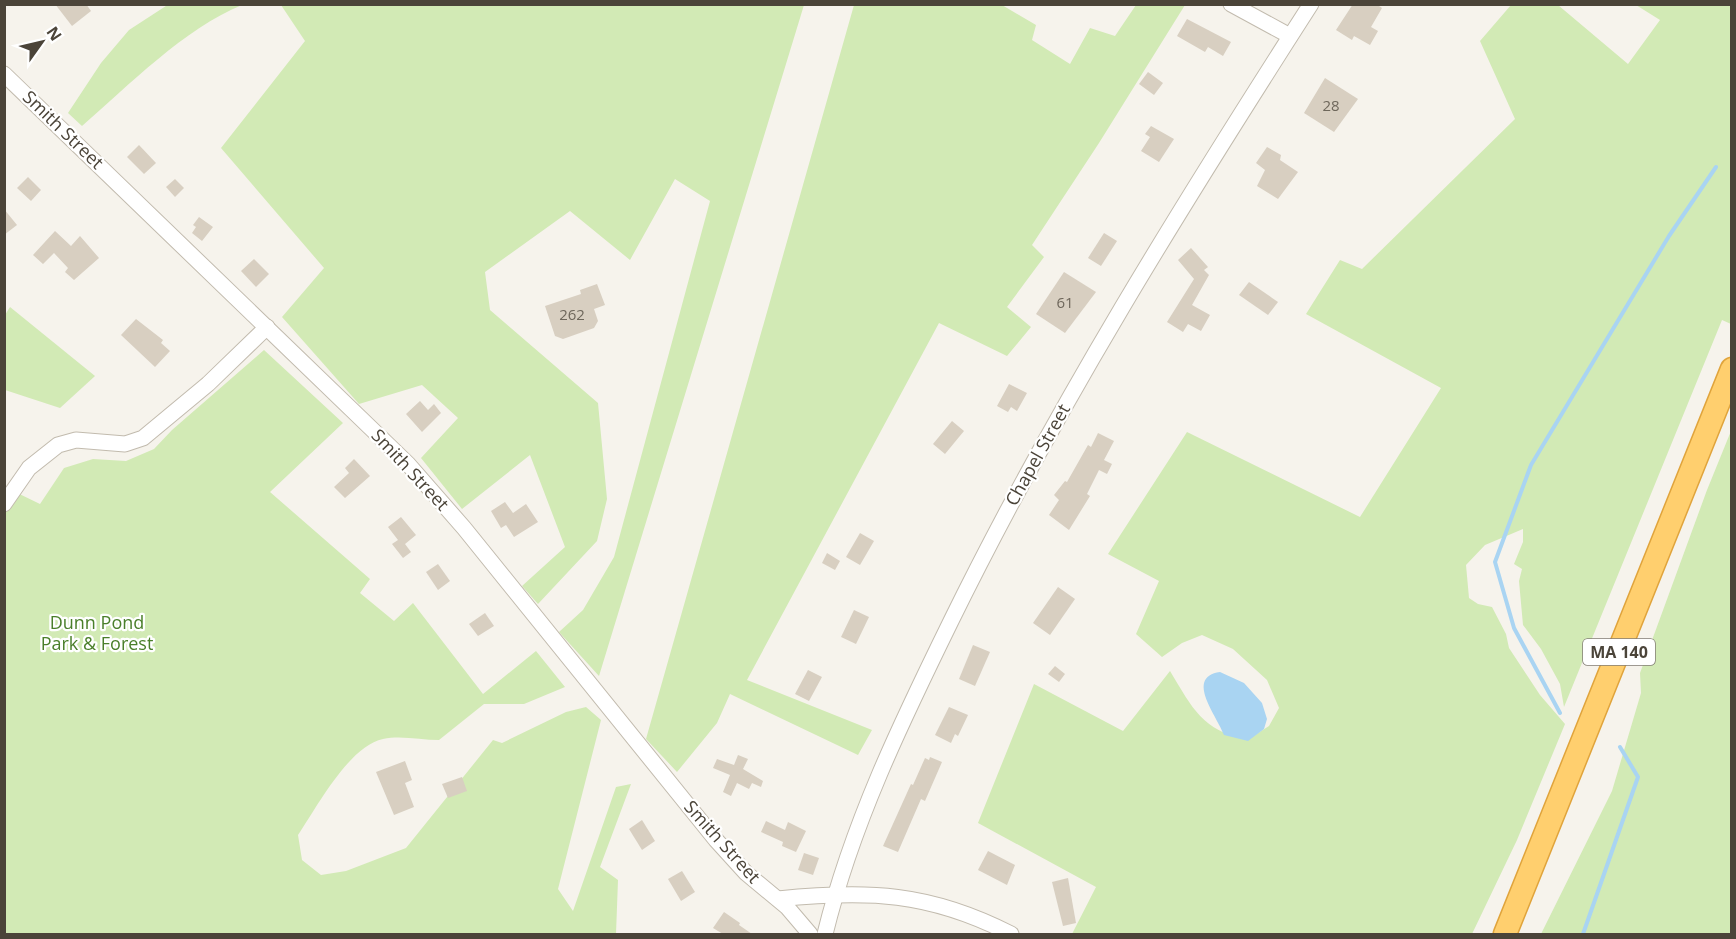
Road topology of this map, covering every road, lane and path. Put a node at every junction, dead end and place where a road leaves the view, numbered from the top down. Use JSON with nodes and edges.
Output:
{"nodes":[{"id":1,"x":1231,"y":4,"type":"edge"},
{"id":2,"x":1311,"y":4,"type":"edge"},
{"id":3,"x":1290,"y":36,"type":"junction"},
{"id":4,"x":4,"y":74,"type":"edge"},
{"id":5,"x":267,"y":327,"type":"junction"},
{"id":6,"x":1731,"y":369,"type":"edge"},
{"id":7,"x":4,"y":504,"type":"edge"},
{"id":8,"x":835,"y":893,"type":"junction"},
{"id":9,"x":778,"y":899,"type":"junction"},
{"id":10,"x":810,"y":934,"type":"edge"},
{"id":11,"x":825,"y":934,"type":"edge"},
{"id":12,"x":1011,"y":934,"type":"edge"},
{"id":13,"x":1505,"y":934,"type":"edge"}],
"edges":[{"from":1,"to":3,"type":"street"},
{"from":2,"to":3,"type":"street","name":"Chapel Street"},
{"from":3,"to":8,"type":"street","name":"Chapel Street"},
{"from":4,"to":5,"type":"street","name":"Smith Street"},
{"from":5,"to":7,"type":"street"},
{"from":5,"to":9,"type":"street","name":"Smith Street"},
{"from":6,"to":13,"type":"highway","number":"MA 140"},
{"from":8,"to":9,"type":"street"},
{"from":8,"to":11,"type":"street","name":"Chapel Street"},
{"from":8,"to":12,"type":"street"},
{"from":9,"to":10,"type":"street","name":"Smith Street"}]}
